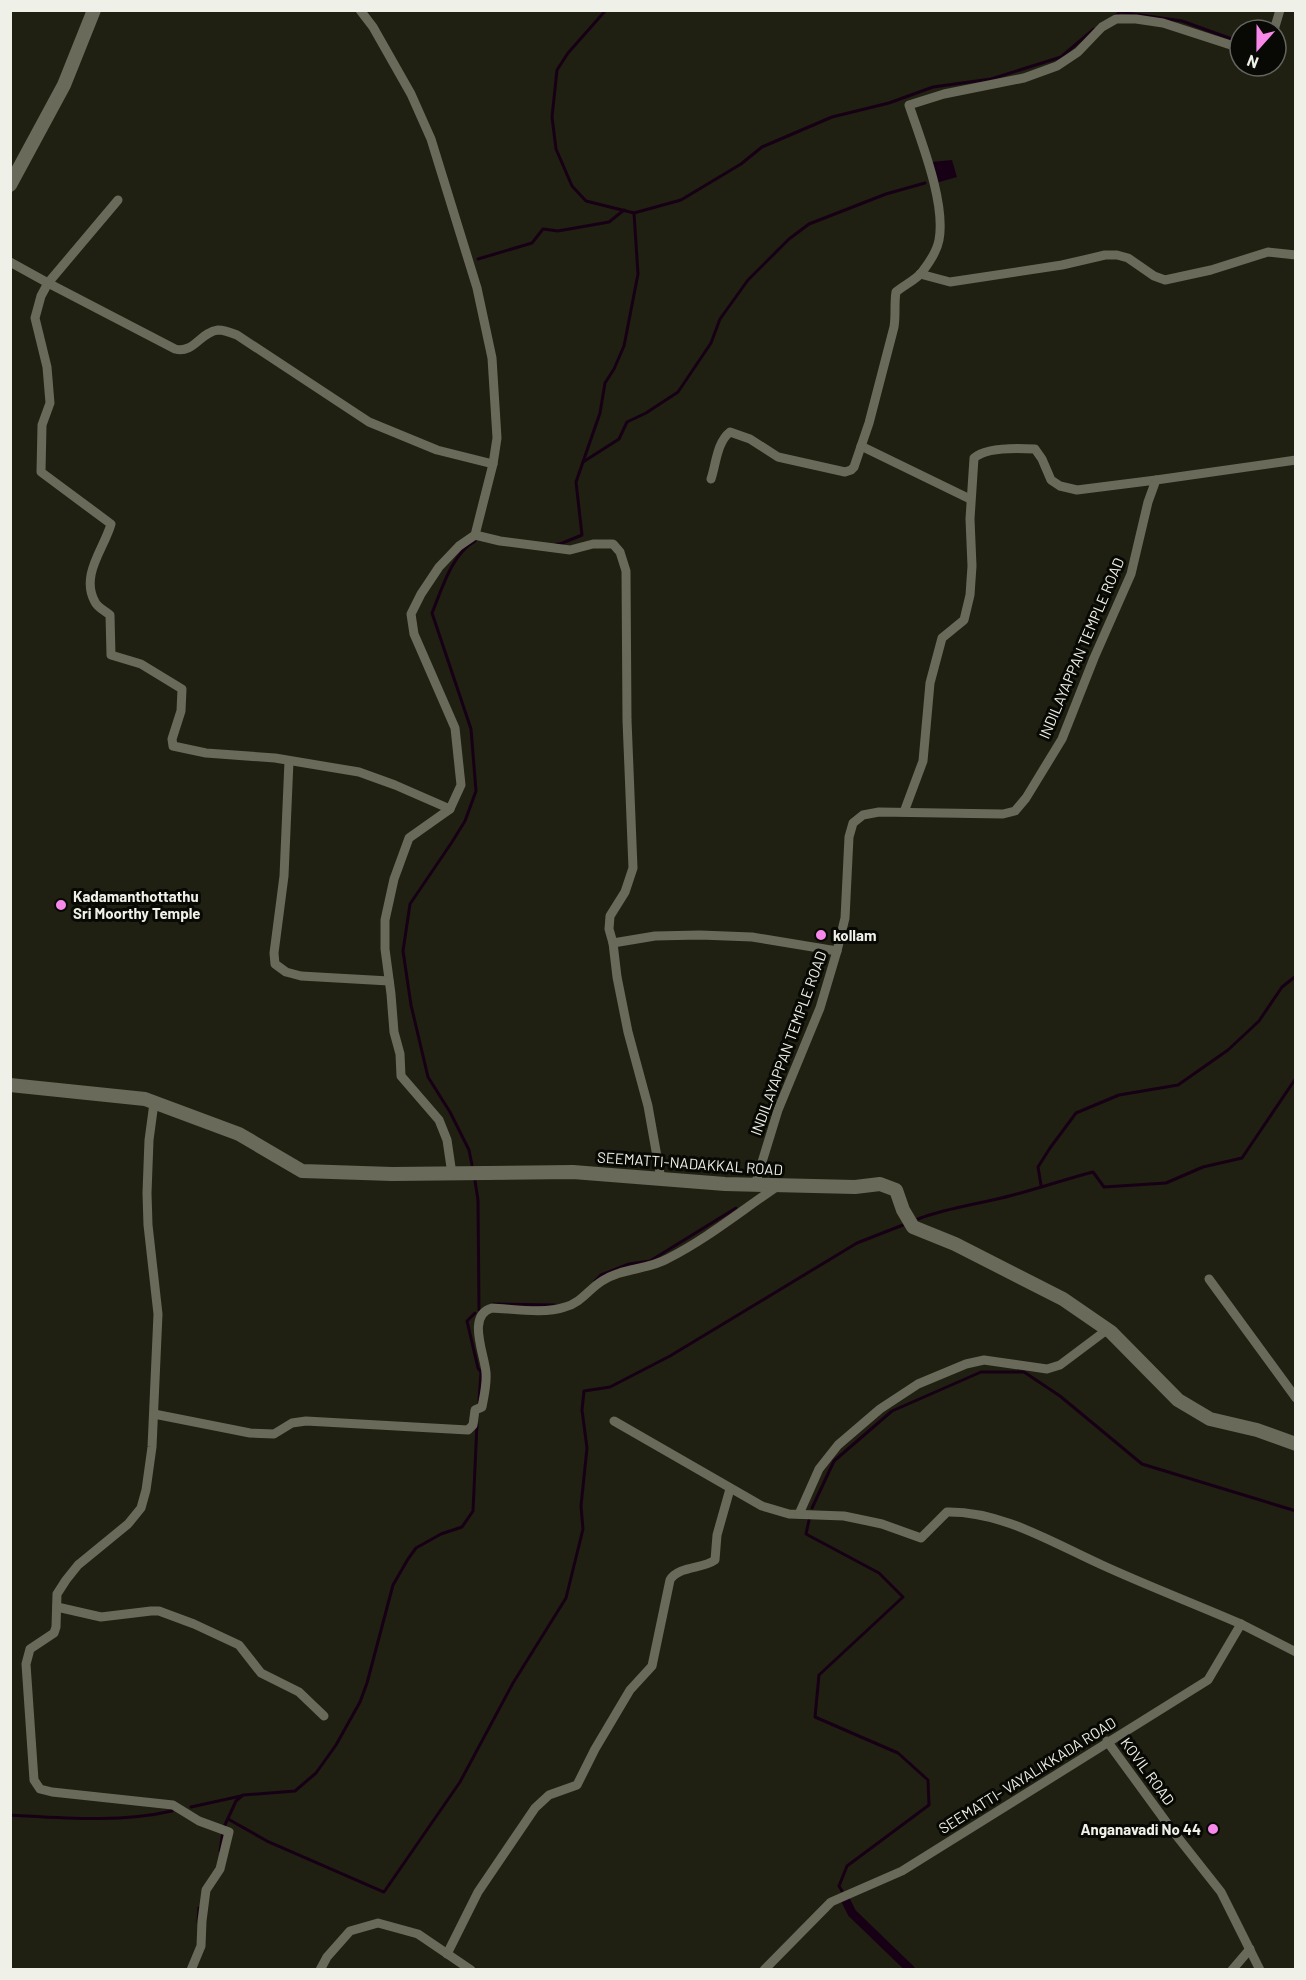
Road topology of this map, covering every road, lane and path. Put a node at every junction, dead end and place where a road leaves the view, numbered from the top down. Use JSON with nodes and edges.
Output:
{"nodes":[{"id":1,"x":94,"y":10,"type":"edge"},
{"id":2,"x":360,"y":10,"type":"edge"},
{"id":3,"x":1228,"y":44,"type":"edge"},
{"id":4,"x":10,"y":185,"type":"edge"},
{"id":5,"x":118,"y":200,"type":"dead end"},
{"id":6,"x":1296,"y":255,"type":"edge"},
{"id":7,"x":10,"y":262,"type":"edge"},
{"id":8,"x":921,"y":274,"type":"junction"},
{"id":9,"x":48,"y":283,"type":"junction"},
{"id":10,"x":861,"y":447,"type":"junction"},
{"id":11,"x":1296,"y":460,"type":"edge"},
{"id":12,"x":494,"y":465,"type":"junction"},
{"id":13,"x":711,"y":479,"type":"dead end"},
{"id":14,"x":1156,"y":480,"type":"junction"},
{"id":15,"x":970,"y":499,"type":"junction"},
{"id":16,"x":475,"y":536,"type":"junction"},
{"id":17,"x":289,"y":760,"type":"junction"},
{"id":18,"x":450,"y":809,"type":"junction"},
{"id":19,"x":904,"y":812,"type":"junction"},
{"id":20,"x":613,"y":943,"type":"junction"},
{"id":21,"x":837,"y":951,"type":"junction"},
{"id":22,"x":389,"y":981,"type":"junction"},
{"id":23,"x":10,"y":1086,"type":"edge"},
{"id":24,"x":154,"y":1103,"type":"junction"},
{"id":25,"x":452,"y":1174,"type":"junction"},
{"id":26,"x":661,"y":1179,"type":"junction"},
{"id":27,"x":755,"y":1185,"type":"junction"},
{"id":28,"x":778,"y":1186,"type":"junction"},
{"id":29,"x":1209,"y":1279,"type":"dead end"},
{"id":30,"x":1108,"y":1329,"type":"junction"},
{"id":31,"x":1296,"y":1398,"type":"edge"},
{"id":32,"x":154,"y":1414,"type":"junction"},
{"id":33,"x":614,"y":1421,"type":"dead end"},
{"id":34,"x":1296,"y":1444,"type":"edge"},
{"id":35,"x":730,"y":1489,"type":"junction"},
{"id":36,"x":799,"y":1514,"type":"junction"},
{"id":37,"x":57,"y":1607,"type":"junction"},
{"id":38,"x":1241,"y":1624,"type":"junction"},
{"id":39,"x":1296,"y":1652,"type":"edge"},
{"id":40,"x":324,"y":1716,"type":"dead end"},
{"id":41,"x":1107,"y":1741,"type":"junction"},
{"id":42,"x":1250,"y":1949,"type":"junction"},
{"id":43,"x":447,"y":1954,"type":"junction"},
{"id":44,"x":191,"y":1970,"type":"edge"},
{"id":45,"x":320,"y":1970,"type":"edge"},
{"id":46,"x":471,"y":1970,"type":"edge"},
{"id":47,"x":764,"y":1970,"type":"edge"},
{"id":48,"x":1232,"y":1970,"type":"edge"},
{"id":49,"x":1260,"y":1970,"type":"edge"}],
"edges":[{"from":1,"to":4,"type":"street"},
{"from":2,"to":12,"type":"street"},
{"from":3,"to":8,"type":"street"},
{"from":5,"to":9,"type":"street"},
{"from":6,"to":8,"type":"street"},
{"from":7,"to":9,"type":"street"},
{"from":8,"to":10,"type":"street"},
{"from":9,"to":12,"type":"street"},
{"from":9,"to":17,"type":"street"},
{"from":10,"to":13,"type":"street"},
{"from":10,"to":15,"type":"street"},
{"from":11,"to":14,"type":"street"},
{"from":12,"to":16,"type":"street"},
{"from":14,"to":15,"type":"street"},
{"from":14,"to":19,"type":"street","name":"INDILAYAPPAN TEMPLE ROAD"},
{"from":15,"to":19,"type":"street"},
{"from":16,"to":18,"type":"street"},
{"from":16,"to":20,"type":"street"},
{"from":17,"to":18,"type":"street"},
{"from":17,"to":22,"type":"street"},
{"from":18,"to":22,"type":"street"},
{"from":19,"to":21,"type":"street","name":"INDILAYAPPAN TEMPLE ROAD"},
{"from":20,"to":21,"type":"street"},
{"from":20,"to":26,"type":"street"},
{"from":21,"to":27,"type":"street","name":"INDILAYAPPAN TEMPLE ROAD"},
{"from":22,"to":25,"type":"street"},
{"from":23,"to":24,"type":"street","name":"SEEMATTI-NADAKKAL ROAD"},
{"from":24,"to":25,"type":"street","name":"SEEMATTI-NADAKKAL ROAD"},
{"from":24,"to":32,"type":"street"},
{"from":25,"to":26,"type":"street","name":"SEEMATTI-NADAKKAL ROAD"},
{"from":26,"to":27,"type":"street","name":"SEEMATTI-NADAKKAL ROAD"},
{"from":27,"to":28,"type":"street","name":"SEEMATTI-NADAKKAL ROAD"},
{"from":28,"to":30,"type":"street","name":"SEEMATTI-NADAKKAL ROAD"},
{"from":28,"to":32,"type":"street"},
{"from":29,"to":31,"type":"street"},
{"from":30,"to":34,"type":"street","name":"SEEMATTI-NADAKKAL ROAD"},
{"from":30,"to":36,"type":"street"},
{"from":32,"to":37,"type":"street"},
{"from":33,"to":35,"type":"street"},
{"from":35,"to":36,"type":"street"},
{"from":35,"to":43,"type":"street"},
{"from":36,"to":38,"type":"street"},
{"from":37,"to":40,"type":"street"},
{"from":37,"to":44,"type":"street"},
{"from":38,"to":39,"type":"street"},
{"from":38,"to":41,"type":"street","name":"SEEMATTI- VAYALIKKADA ROAD"},
{"from":41,"to":42,"type":"street","name":"KOVIL ROAD"},
{"from":41,"to":47,"type":"street","name":"SEEMATTI- VAYALIKKADA ROAD"},
{"from":42,"to":48,"type":"street"},
{"from":42,"to":49,"type":"street","name":"KOVIL ROAD"},
{"from":43,"to":45,"type":"street"},
{"from":43,"to":46,"type":"street"}]}
